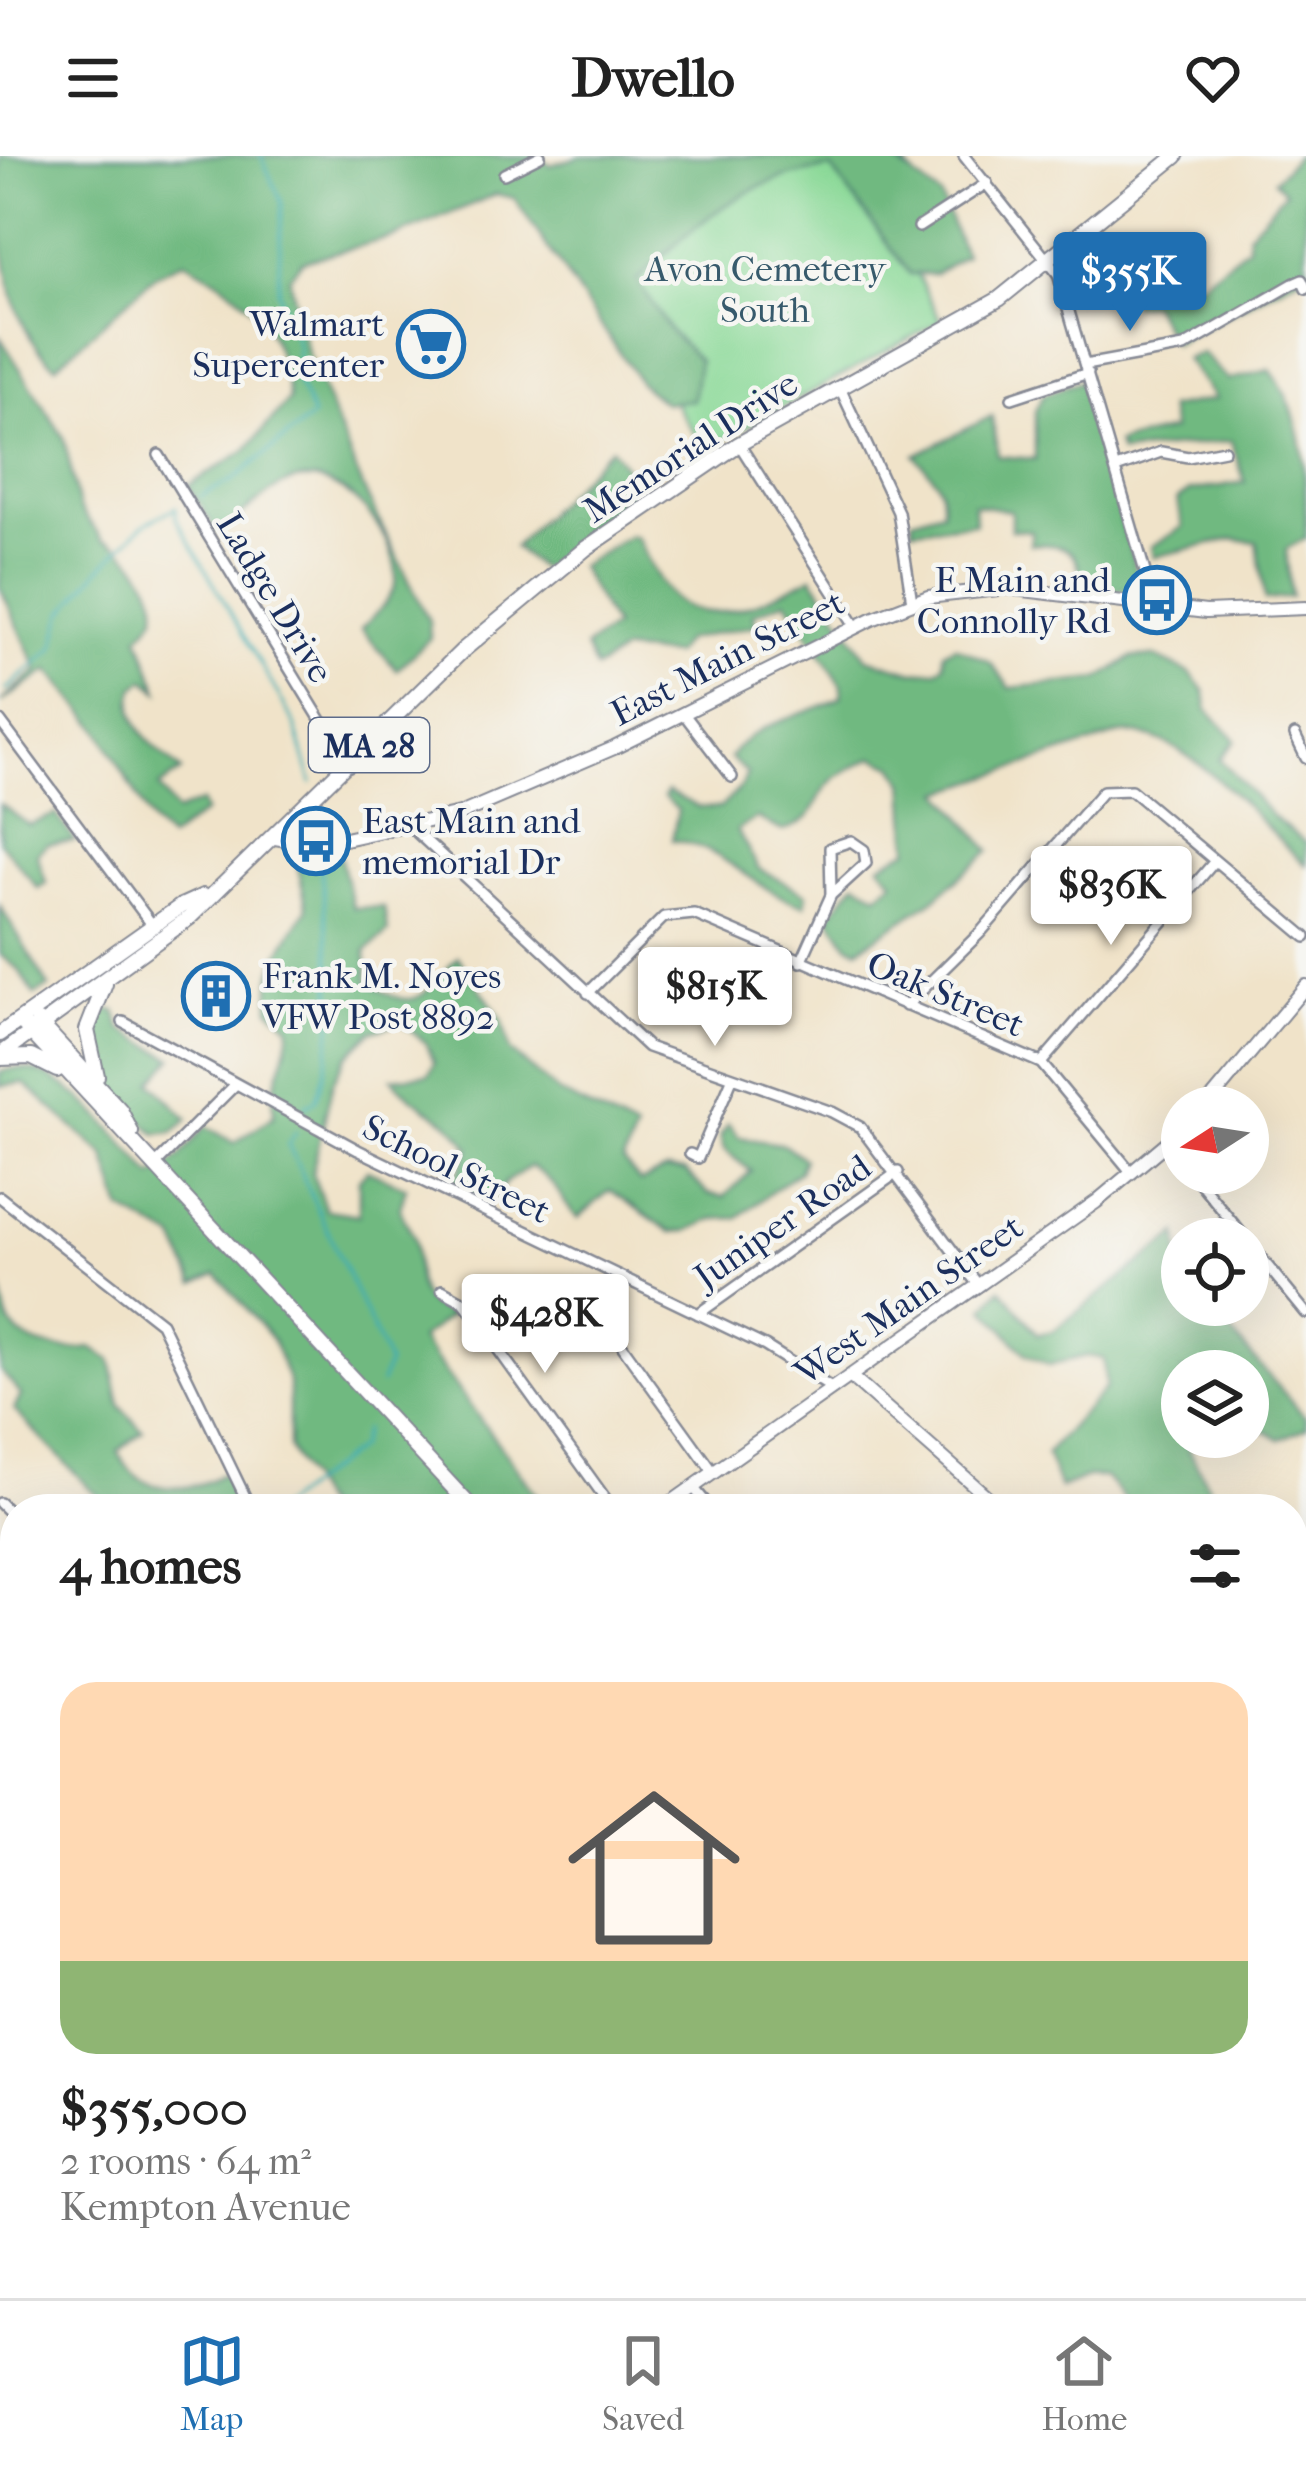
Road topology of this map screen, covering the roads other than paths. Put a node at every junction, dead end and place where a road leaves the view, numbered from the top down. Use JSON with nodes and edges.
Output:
{"nodes":[{"id":1,"x":540,"y":156,"type":"edge"},
{"id":2,"x":964,"y":156,"type":"edge"},
{"id":3,"x":1176,"y":156,"type":"edge"},
{"id":4,"x":503,"y":174,"type":"dead end"},
{"id":5,"x":987,"y":183,"type":"junction"},
{"id":6,"x":919,"y":227,"type":"dead end"},
{"id":7,"x":1052,"y":260,"type":"junction"},
{"id":8,"x":1304,"y":285,"type":"edge"},
{"id":9,"x":1087,"y":369,"type":"junction"},
{"id":10,"x":840,"y":388,"type":"junction"},
{"id":11,"x":1012,"y":398,"type":"dead end"},
{"id":12,"x":739,"y":443,"type":"junction"},
{"id":13,"x":1224,"y":450,"type":"dead end"},
{"id":14,"x":159,"y":455,"type":"dead end"},
{"id":15,"x":1116,"y":468,"type":"junction"},
{"id":16,"x":912,"y":602,"type":"junction"},
{"id":17,"x":1155,"y":606,"type":"junction"},
{"id":18,"x":1306,"y":608,"type":"edge"},
{"id":19,"x":856,"y":627,"type":"junction"},
{"id":20,"x":683,"y":714,"type":"junction"},
{"id":21,"x":0,"y":721,"type":"edge"},
{"id":22,"x":1295,"y":735,"type":"dead end"},
{"id":23,"x":1306,"y":758,"type":"edge"},
{"id":24,"x":349,"y":766,"type":"junction"},
{"id":25,"x":732,"y":777,"type":"dead end"},
{"id":26,"x":412,"y":828,"type":"junction"},
{"id":27,"x":275,"y":838,"type":"junction"},
{"id":28,"x":1215,"y":861,"type":"junction"},
{"id":29,"x":208,"y":895,"type":"junction"},
{"id":30,"x":831,"y":895,"type":"junction"},
{"id":31,"x":153,"y":926,"type":"junction"},
{"id":32,"x":1306,"y":938,"type":"edge"},
{"id":33,"x":801,"y":962,"type":"junction"},
{"id":34,"x":109,"y":978,"type":"junction"},
{"id":35,"x":1306,"y":986,"type":"edge"},
{"id":36,"x":588,"y":993,"type":"junction"},
{"id":37,"x":906,"y":1006,"type":"junction"},
{"id":38,"x":123,"y":1022,"type":"dead end"},
{"id":39,"x":31,"y":1023,"type":"junction"},
{"id":40,"x":0,"y":1034,"type":"edge"},
{"id":41,"x":0,"y":1057,"type":"edge"},
{"id":42,"x":1041,"y":1063,"type":"junction"},
{"id":43,"x":732,"y":1079,"type":"junction"},
{"id":44,"x":236,"y":1084,"type":"junction"},
{"id":45,"x":1222,"y":1086,"type":"edge"},
{"id":46,"x":80,"y":1088,"type":"junction"},
{"id":47,"x":120,"y":1110,"type":"junction"},
{"id":48,"x":133,"y":1137,"type":"junction"},
{"id":49,"x":1161,"y":1150,"type":"edge"},
{"id":50,"x":690,"y":1154,"type":"dead end"},
{"id":51,"x":156,"y":1164,"type":"junction"},
{"id":52,"x":898,"y":1172,"type":"junction"},
{"id":53,"x":1132,"y":1173,"type":"junction"},
{"id":54,"x":1209,"y":1194,"type":"edge"},
{"id":55,"x":0,"y":1197,"type":"edge"},
{"id":56,"x":1229,"y":1218,"type":"edge"},
{"id":57,"x":1269,"y":1267,"type":"edge"},
{"id":58,"x":979,"y":1286,"type":"junction"},
{"id":59,"x":442,"y":1290,"type":"dead end"},
{"id":60,"x":1306,"y":1313,"type":"edge"},
{"id":61,"x":698,"y":1314,"type":"junction"},
{"id":62,"x":622,"y":1348,"type":"dead end"},
{"id":63,"x":851,"y":1377,"type":"junction"},
{"id":64,"x":833,"y":1389,"type":"junction"},
{"id":65,"x":714,"y":1473,"type":"junction"},
{"id":66,"x":694,"y":1487,"type":"junction"},
{"id":67,"x":244,"y":1494,"type":"edge"},
{"id":68,"x":459,"y":1494,"type":"edge"},
{"id":69,"x":602,"y":1494,"type":"edge"},
{"id":70,"x":684,"y":1494,"type":"edge"},
{"id":71,"x":699,"y":1494,"type":"edge"},
{"id":72,"x":984,"y":1494,"type":"edge"}],
"edges":[{"from":1,"to":4,"type":"street"},
{"from":2,"to":5,"type":"street"},
{"from":3,"to":7,"type":"main road","name":"Memorial Drive","number":"MA 28"},
{"from":5,"to":6,"type":"street"},
{"from":5,"to":7,"type":"street"},
{"from":7,"to":9,"type":"street"},
{"from":7,"to":10,"type":"main road","name":"Memorial Drive","number":"MA 28"},
{"from":8,"to":9,"type":"street"},
{"from":9,"to":11,"type":"street"},
{"from":9,"to":15,"type":"street"},
{"from":10,"to":12,"type":"main road","name":"Memorial Drive","number":"MA 28"},
{"from":10,"to":16,"type":"street"},
{"from":12,"to":19,"type":"street"},
{"from":12,"to":24,"type":"main road","name":"Memorial Drive","number":"MA 28"},
{"from":13,"to":15,"type":"street"},
{"from":14,"to":24,"type":"street","name":"Ladge Drive"},
{"from":15,"to":17,"type":"street"},
{"from":16,"to":17,"type":"main road","name":"East Main Street"},
{"from":16,"to":19,"type":"main road","name":"East Main Street"},
{"from":17,"to":18,"type":"main road","name":"East Main Street"},
{"from":19,"to":20,"type":"main road","name":"East Main Street"},
{"from":20,"to":25,"type":"street"},
{"from":20,"to":26,"type":"main road","name":"East Main Street"},
{"from":21,"to":31,"type":"street"},
{"from":22,"to":23,"type":"street"},
{"from":24,"to":27,"type":"main road","name":"Memorial Drive","number":"MA 28"},
{"from":26,"to":27,"type":"main road","name":"East Main Street"},
{"from":26,"to":36,"type":"street"},
{"from":27,"to":29,"type":"main road","number":"MA 28"},
{"from":28,"to":32,"type":"street"},
{"from":28,"to":37,"type":"street"},
{"from":28,"to":42,"type":"street"},
{"from":29,"to":31,"type":"main road","number":"MA 28"},
{"from":29,"to":34,"type":"main road","number":"MA 28"},
{"from":30,"to":30,"type":"street"},
{"from":30,"to":33,"type":"street"},
{"from":31,"to":39,"type":"main road","number":"MA 28"},
{"from":33,"to":36,"type":"street","name":"Oak Street"},
{"from":33,"to":37,"type":"street","name":"Oak Street"},
{"from":34,"to":39,"type":"main road","number":"MA 28"},
{"from":34,"to":47,"type":"main road"},
{"from":35,"to":45,"type":"main road"},
{"from":36,"to":43,"type":"street"},
{"from":37,"to":42,"type":"street","name":"Oak Street"},
{"from":38,"to":44,"type":"street","name":"School Street"},
{"from":39,"to":40,"type":"main road","number":"MA 28"},
{"from":39,"to":41,"type":"main road","number":"MA 28"},
{"from":39,"to":46,"type":"main road"},
{"from":39,"to":47,"type":"main road"},
{"from":41,"to":46,"type":"main road"},
{"from":42,"to":53,"type":"street","name":"Oak Street"},
{"from":43,"to":50,"type":"street"},
{"from":43,"to":52,"type":"street"},
{"from":44,"to":51,"type":"street"},
{"from":44,"to":61,"type":"street","name":"School Street"},
{"from":46,"to":48,"type":"main road"},
{"from":47,"to":48,"type":"main road"},
{"from":48,"to":51,"type":"main road"},
{"from":49,"to":53,"type":"main road","name":"West Main Street"},
{"from":51,"to":68,"type":"main road"},
{"from":52,"to":58,"type":"street"},
{"from":52,"to":61,"type":"street","name":"Juniper Road"},
{"from":53,"to":58,"type":"main road","name":"West Main Street"},
{"from":54,"to":56,"type":"street"},
{"from":55,"to":67,"type":"street"},
{"from":57,"to":60,"type":"street"},
{"from":58,"to":63,"type":"main road","name":"West Main Street"},
{"from":59,"to":69,"type":"street"},
{"from":61,"to":64,"type":"street","name":"School Street"},
{"from":62,"to":65,"type":"street"},
{"from":63,"to":64,"type":"main road","name":"West Main Street"},
{"from":63,"to":72,"type":"main road"},
{"from":64,"to":65,"type":"main road","name":"West Main Street"},
{"from":65,"to":66,"type":"main road","name":"West Main Street"},
{"from":66,"to":70,"type":"main road","name":"West Main Street"},
{"from":66,"to":71,"type":"street"}]}
